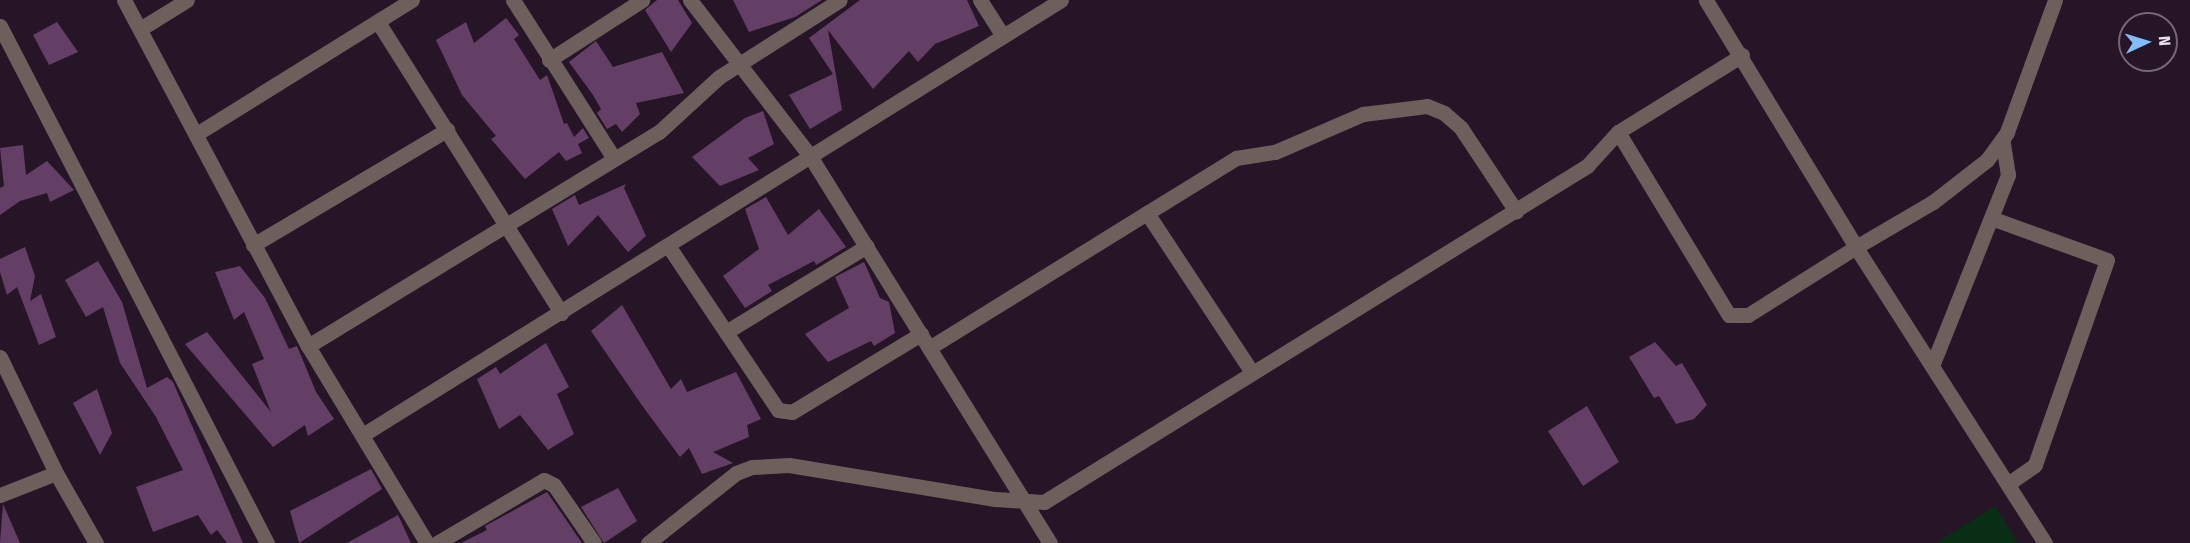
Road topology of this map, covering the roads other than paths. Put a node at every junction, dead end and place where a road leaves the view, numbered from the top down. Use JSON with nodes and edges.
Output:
{"nodes":[{"id":1,"x":124,"y":0,"type":"edge"},
{"id":2,"x":187,"y":0,"type":"edge"},
{"id":3,"x":412,"y":0,"type":"edge"},
{"id":4,"x":513,"y":0,"type":"edge"},
{"id":5,"x":642,"y":0,"type":"edge"},
{"id":6,"x":690,"y":0,"type":"edge"},
{"id":7,"x":840,"y":0,"type":"edge"},
{"id":8,"x":980,"y":0,"type":"edge"},
{"id":9,"x":1061,"y":0,"type":"edge"},
{"id":10,"x":1706,"y":0,"type":"edge"},
{"id":11,"x":2055,"y":0,"type":"edge"},
{"id":12,"x":378,"y":22,"type":"junction"},
{"id":13,"x":0,"y":26,"type":"edge"},
{"id":14,"x":141,"y":29,"type":"junction"},
{"id":15,"x":1003,"y":36,"type":"junction"},
{"id":16,"x":1742,"y":55,"type":"junction"},
{"id":17,"x":549,"y":60,"type":"junction"},
{"id":18,"x":738,"y":63,"type":"junction"},
{"id":19,"x":447,"y":130,"type":"junction"},
{"id":20,"x":1618,"y":132,"type":"junction"},
{"id":21,"x":198,"y":133,"type":"junction"},
{"id":22,"x":2002,"y":139,"type":"junction"},
{"id":23,"x":810,"y":156,"type":"junction"},
{"id":24,"x":613,"y":157,"type":"junction"},
{"id":25,"x":1516,"y":211,"type":"junction"},
{"id":26,"x":1147,"y":213,"type":"junction"},
{"id":27,"x":1991,"y":218,"type":"junction"},
{"id":28,"x":504,"y":224,"type":"junction"},
{"id":29,"x":253,"y":245,"type":"junction"},
{"id":30,"x":867,"y":246,"type":"junction"},
{"id":31,"x":669,"y":247,"type":"junction"},
{"id":32,"x":1856,"y":247,"type":"junction"},
{"id":33,"x":561,"y":313,"type":"junction"},
{"id":34,"x":726,"y":332,"type":"junction"},
{"id":35,"x":925,"y":341,"type":"junction"},
{"id":36,"x":308,"y":346,"type":"junction"},
{"id":37,"x":0,"y":357,"type":"edge"},
{"id":38,"x":1932,"y":366,"type":"junction"},
{"id":39,"x":1251,"y":371,"type":"junction"},
{"id":40,"x":364,"y":434,"type":"junction"},
{"id":41,"x":56,"y":473,"type":"junction"},
{"id":42,"x":2008,"y":484,"type":"junction"},
{"id":43,"x":0,"y":495,"type":"edge"},
{"id":44,"x":1024,"y":502,"type":"junction"},
{"id":45,"x":96,"y":543,"type":"edge"},
{"id":46,"x":267,"y":543,"type":"edge"},
{"id":47,"x":427,"y":543,"type":"edge"},
{"id":48,"x":436,"y":543,"type":"edge"},
{"id":49,"x":594,"y":543,"type":"edge"},
{"id":50,"x":648,"y":543,"type":"edge"},
{"id":51,"x":1050,"y":543,"type":"edge"},
{"id":52,"x":2045,"y":543,"type":"edge"}],
"edges":[{"from":1,"to":14,"type":"street"},
{"from":2,"to":14,"type":"street"},
{"from":3,"to":12,"type":"street"},
{"from":4,"to":17,"type":"street"},
{"from":5,"to":17,"type":"street"},
{"from":6,"to":18,"type":"street"},
{"from":7,"to":18,"type":"street"},
{"from":8,"to":15,"type":"street"},
{"from":9,"to":15,"type":"street"},
{"from":10,"to":16,"type":"street"},
{"from":11,"to":22,"type":"street"},
{"from":12,"to":19,"type":"street"},
{"from":12,"to":21,"type":"street"},
{"from":13,"to":46,"type":"street"},
{"from":14,"to":21,"type":"street"},
{"from":15,"to":23,"type":"street"},
{"from":16,"to":20,"type":"street"},
{"from":16,"to":32,"type":"street"},
{"from":17,"to":24,"type":"street"},
{"from":18,"to":23,"type":"street"},
{"from":18,"to":24,"type":"street"},
{"from":19,"to":28,"type":"street"},
{"from":19,"to":29,"type":"street"},
{"from":20,"to":25,"type":"street"},
{"from":20,"to":32,"type":"street"},
{"from":21,"to":29,"type":"street"},
{"from":22,"to":27,"type":"street"},
{"from":22,"to":32,"type":"street"},
{"from":23,"to":30,"type":"street"},
{"from":23,"to":31,"type":"street"},
{"from":24,"to":28,"type":"street"},
{"from":25,"to":26,"type":"street"},
{"from":25,"to":39,"type":"street"},
{"from":26,"to":35,"type":"street"},
{"from":26,"to":39,"type":"street"},
{"from":27,"to":38,"type":"street"},
{"from":27,"to":42,"type":"street"},
{"from":28,"to":33,"type":"street"},
{"from":28,"to":36,"type":"street"},
{"from":29,"to":36,"type":"street"},
{"from":30,"to":34,"type":"street"},
{"from":30,"to":35,"type":"street"},
{"from":31,"to":33,"type":"street"},
{"from":31,"to":34,"type":"street"},
{"from":32,"to":38,"type":"street"},
{"from":33,"to":40,"type":"street"},
{"from":34,"to":35,"type":"street"},
{"from":35,"to":44,"type":"street"},
{"from":36,"to":40,"type":"street"},
{"from":37,"to":41,"type":"street"},
{"from":38,"to":42,"type":"street"},
{"from":39,"to":44,"type":"street"},
{"from":40,"to":47,"type":"street"},
{"from":41,"to":43,"type":"street"},
{"from":41,"to":45,"type":"street"},
{"from":42,"to":52,"type":"street"},
{"from":44,"to":50,"type":"street"},
{"from":44,"to":51,"type":"street"},
{"from":48,"to":49,"type":"street"}]}
